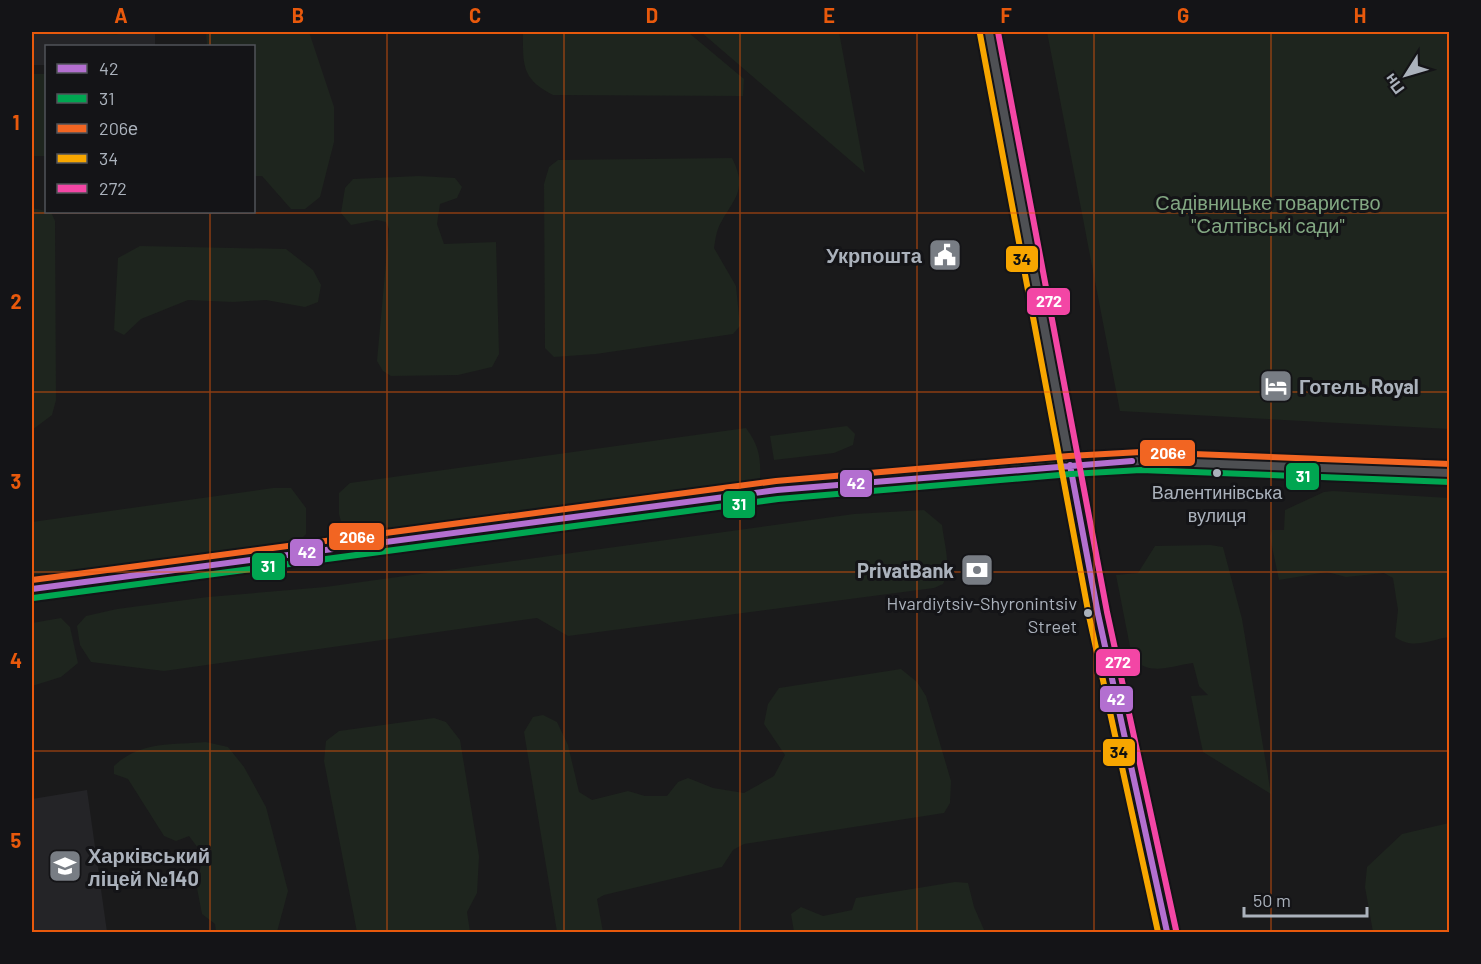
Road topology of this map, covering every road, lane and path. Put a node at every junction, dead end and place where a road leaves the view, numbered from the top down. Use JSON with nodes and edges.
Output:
{"nodes":[{"id":1,"x":988,"y":32,"type":"edge"},
{"id":2,"x":1070,"y":465,"type":"junction"},
{"id":3,"x":1449,"y":473,"type":"edge"},
{"id":4,"x":32,"y":589,"type":"edge"},
{"id":5,"x":1167,"y":933,"type":"edge"}],
"edges":[{"from":1,"to":2,"type":"street"},
{"from":2,"to":3,"type":"main road"},
{"from":2,"to":4,"type":"main road"},
{"from":2,"to":5,"type":"street"}]}
